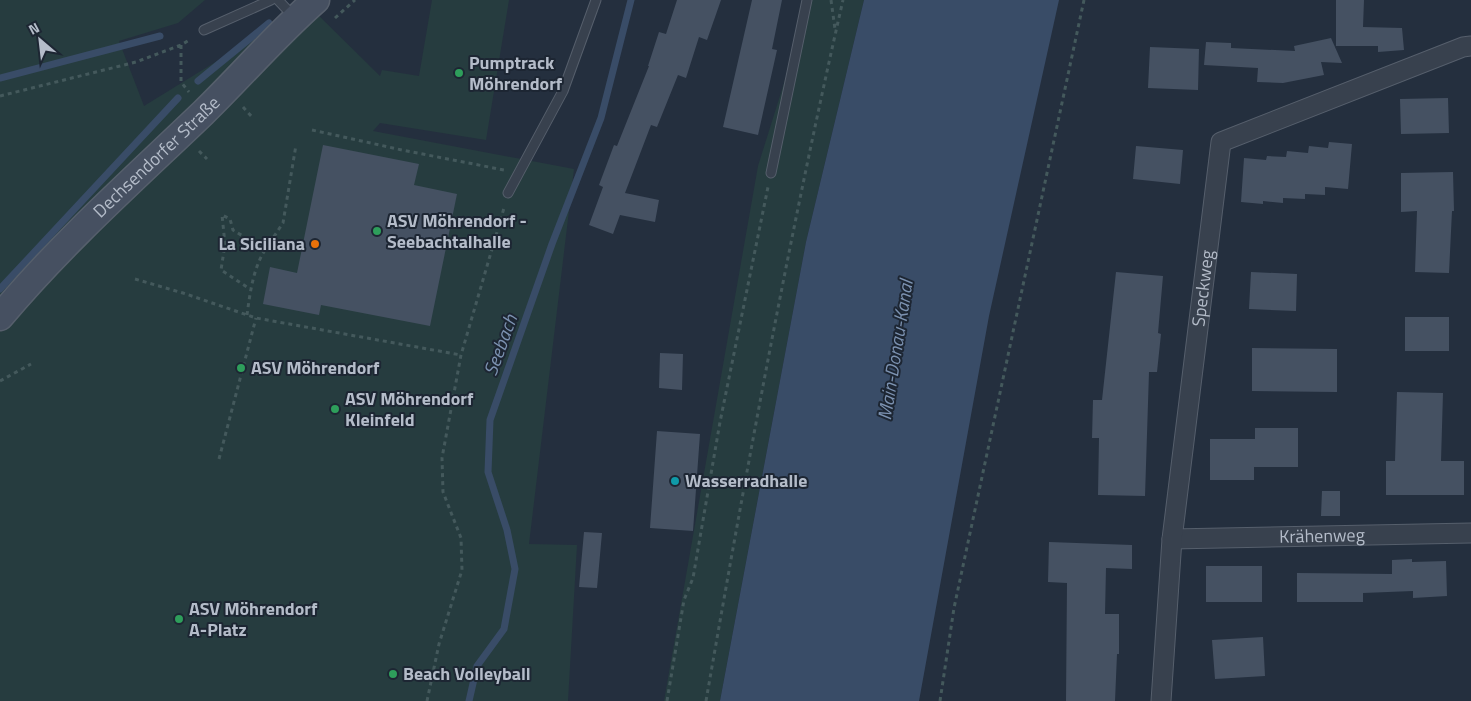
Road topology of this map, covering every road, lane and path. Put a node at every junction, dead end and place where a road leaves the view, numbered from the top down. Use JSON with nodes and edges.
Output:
{"nodes":[{"id":1,"x":271,"y":0,"type":"edge"},
{"id":2,"x":316,"y":0,"type":"edge"},
{"id":3,"x":596,"y":0,"type":"edge"},
{"id":4,"x":807,"y":0,"type":"edge"},
{"id":5,"x":831,"y":0,"type":"edge"},
{"id":6,"x":843,"y":0,"type":"edge"},
{"id":7,"x":1084,"y":0,"type":"edge"},
{"id":8,"x":287,"y":9,"type":"edge"},
{"id":9,"x":204,"y":30,"type":"dead end"},
{"id":10,"x":836,"y":31,"type":"junction"},
{"id":11,"x":180,"y":45,"type":"dead end"},
{"id":12,"x":1471,"y":46,"type":"edge"},
{"id":13,"x":0,"y":96,"type":"edge"},
{"id":14,"x":243,"y":106,"type":"dead end"},
{"id":15,"x":253,"y":118,"type":"dead end"},
{"id":16,"x":312,"y":130,"type":"dead end"},
{"id":17,"x":296,"y":145,"type":"dead end"},
{"id":18,"x":199,"y":151,"type":"dead end"},
{"id":19,"x":207,"y":158,"type":"dead end"},
{"id":20,"x":520,"y":173,"type":"junction"},
{"id":21,"x":771,"y":173,"type":"joint"},
{"id":22,"x":508,"y":193,"type":"joint"},
{"id":23,"x":265,"y":250,"type":"junction"},
{"id":24,"x":135,"y":280,"type":"dead end"},
{"id":25,"x":250,"y":289,"type":"junction"},
{"id":26,"x":247,"y":315,"type":"junction"},
{"id":27,"x":0,"y":317,"type":"edge"},
{"id":28,"x":256,"y":318,"type":"junction"},
{"id":29,"x":461,"y":356,"type":"junction"},
{"id":30,"x":31,"y":364,"type":"dead end"},
{"id":31,"x":0,"y":381,"type":"edge"},
{"id":32,"x":219,"y":459,"type":"dead end"},
{"id":33,"x":1471,"y":533,"type":"edge"},
{"id":34,"x":1172,"y":539,"type":"junction"},
{"id":35,"x":427,"y":701,"type":"edge"},
{"id":36,"x":667,"y":701,"type":"edge"},
{"id":37,"x":706,"y":701,"type":"edge"},
{"id":38,"x":940,"y":701,"type":"edge"},
{"id":39,"x":1161,"y":701,"type":"edge"}],
"edges":[{"from":1,"to":9,"type":"lane"},
{"from":2,"to":8,"type":"street","name":"Dechsendorfer Straße"},
{"from":3,"to":20,"type":"lane"},
{"from":4,"to":21,"type":"lane"},
{"from":5,"to":10,"type":"path"},
{"from":6,"to":10,"type":"path"},
{"from":7,"to":38,"type":"path"},
{"from":8,"to":27,"type":"street","name":"Dechsendorfer Straße"},
{"from":10,"to":37,"type":"path"},
{"from":11,"to":13,"type":"path"},
{"from":12,"to":34,"type":"street","name":"Speckweg"},
{"from":14,"to":15,"type":"path"},
{"from":16,"to":20,"type":"path"},
{"from":17,"to":23,"type":"path"},
{"from":18,"to":19,"type":"path"},
{"from":20,"to":22,"type":"lane"},
{"from":21,"to":36,"type":"path"},
{"from":22,"to":29,"type":"path"},
{"from":23,"to":25,"type":"path"},
{"from":23,"to":25,"type":"path"},
{"from":24,"to":26,"type":"path"},
{"from":25,"to":26,"type":"path"},
{"from":26,"to":28,"type":"path"},
{"from":28,"to":29,"type":"path"},
{"from":28,"to":32,"type":"path"},
{"from":29,"to":35,"type":"path"},
{"from":30,"to":31,"type":"path"},
{"from":33,"to":34,"type":"street","name":"Krähenweg"},
{"from":34,"to":39,"type":"street","name":"Speckweg"}]}
